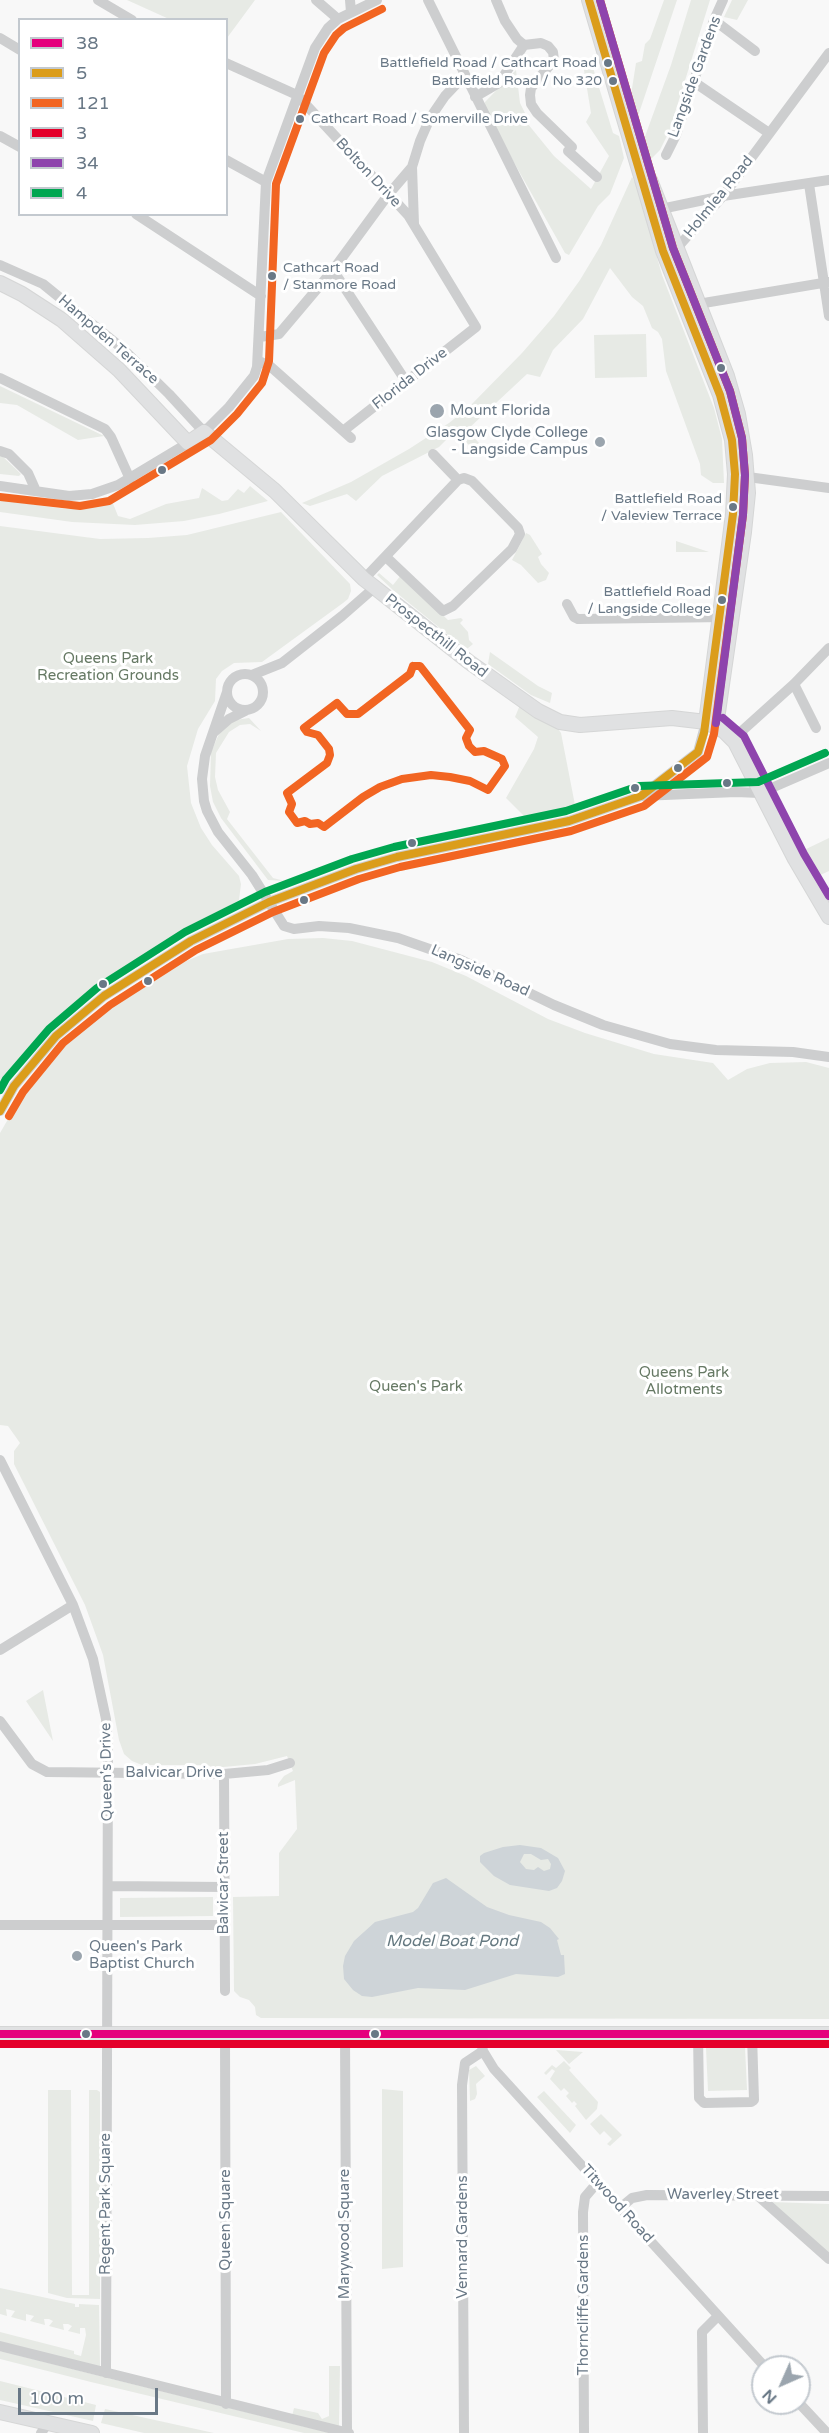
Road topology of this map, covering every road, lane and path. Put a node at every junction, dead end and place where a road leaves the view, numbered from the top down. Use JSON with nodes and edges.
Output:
{"nodes":[{"id":1,"x":98,"y":0,"type":"edge"},
{"id":2,"x":316,"y":0,"type":"edge"},
{"id":3,"x":350,"y":0,"type":"edge"},
{"id":4,"x":428,"y":0,"type":"edge"},
{"id":5,"x":496,"y":0,"type":"edge"},
{"id":6,"x":589,"y":0,"type":"edge"},
{"id":7,"x":723,"y":0,"type":"edge"},
{"id":8,"x":373,"y":1,"type":"edge"},
{"id":9,"x":351,"y":12,"type":"junction"},
{"id":10,"x":125,"y":18,"type":"edge"},
{"id":11,"x":338,"y":19,"type":"junction"},
{"id":12,"x":714,"y":20,"type":"junction"},
{"id":13,"x":0,"y":38,"type":"edge"},
{"id":14,"x":524,"y":45,"type":"junction"},
{"id":15,"x":18,"y":49,"type":"edge"},
{"id":16,"x":755,"y":51,"type":"dead end"},
{"id":17,"x":829,"y":53,"type":"edge"},
{"id":18,"x":228,"y":64,"type":"edge"},
{"id":19,"x":465,"y":75,"type":"junction"},
{"id":20,"x":694,"y":82,"type":"junction"},
{"id":21,"x":297,"y":95,"type":"junction"},
{"id":22,"x":475,"y":97,"type":"junction"},
{"id":23,"x":769,"y":133,"type":"junction"},
{"id":24,"x":0,"y":136,"type":"edge"},
{"id":25,"x":18,"y":146,"type":"edge"},
{"id":26,"x":666,"y":154,"type":"dead end"},
{"id":27,"x":228,"y":161,"type":"edge"},
{"id":28,"x":412,"y":167,"type":"junction"},
{"id":29,"x":597,"y":177,"type":"dead end"},
{"id":30,"x":829,"y":180,"type":"edge"},
{"id":31,"x":266,"y":182,"type":"junction"},
{"id":32,"x":809,"y":184,"type":"junction"},
{"id":33,"x":388,"y":195,"type":"junction"},
{"id":34,"x":723,"y":196,"type":"junction"},
{"id":35,"x":656,"y":211,"type":"junction"},
{"id":36,"x":139,"y":216,"type":"edge"},
{"id":37,"x":414,"y":225,"type":"junction"},
{"id":38,"x":662,"y":245,"type":"junction"},
{"id":39,"x":677,"y":248,"type":"junction"},
{"id":40,"x":556,"y":258,"type":"dead end"},
{"id":41,"x":0,"y":265,"type":"edge"},
{"id":42,"x":333,"y":270,"type":"junction"},
{"id":43,"x":0,"y":283,"type":"edge"},
{"id":44,"x":826,"y":283,"type":"edge"},
{"id":45,"x":261,"y":296,"type":"junction"},
{"id":46,"x":692,"y":307,"type":"junction"},
{"id":47,"x":829,"y":316,"type":"edge"},
{"id":48,"x":476,"y":327,"type":"joint"},
{"id":49,"x":260,"y":337,"type":"junction"},
{"id":50,"x":259,"y":361,"type":"junction"},
{"id":51,"x":0,"y":378,"type":"edge"},
{"id":52,"x":407,"y":383,"type":"junction"},
{"id":53,"x":204,"y":432,"type":"junction"},
{"id":54,"x":188,"y":443,"type":"junction"},
{"id":55,"x":0,"y":451,"type":"edge"},
{"id":56,"x":433,"y":454,"type":"dead end"},
{"id":57,"x":741,"y":477,"type":"junction"},
{"id":58,"x":130,"y":479,"type":"junction"},
{"id":59,"x":458,"y":480,"type":"junction"},
{"id":60,"x":0,"y":486,"type":"edge"},
{"id":61,"x":829,"y":488,"type":"edge"},
{"id":62,"x":36,"y":491,"type":"junction"},
{"id":63,"x":386,"y":556,"type":"junction"},
{"id":64,"x":369,"y":584,"type":"junction"},
{"id":65,"x":567,"y":604,"type":"dead end"},
{"id":66,"x":726,"y":617,"type":"junction"},
{"id":67,"x":829,"y":648,"type":"edge"},
{"id":68,"x":282,"y":663,"type":"junction"},
{"id":69,"x":252,"y":675,"type":"junction"},
{"id":70,"x":794,"y":684,"type":"junction"},
{"id":71,"x":263,"y":688,"type":"junction"},
{"id":72,"x":227,"y":692,"type":"junction"},
{"id":73,"x":247,"y":710,"type":"junction"},
{"id":74,"x":711,"y":724,"type":"junction"},
{"id":75,"x":816,"y":728,"type":"dead end"},
{"id":76,"x":213,"y":733,"type":"junction"},
{"id":77,"x":733,"y":739,"type":"junction"},
{"id":78,"x":829,"y":763,"type":"edge"},
{"id":79,"x":760,"y":793,"type":"junction"},
{"id":80,"x":641,"y":796,"type":"junction"},
{"id":81,"x":268,"y":902,"type":"junction"},
{"id":82,"x":829,"y":917,"type":"edge"},
{"id":83,"x":829,"y":1057,"type":"edge"},
{"id":84,"x":0,"y":1111,"type":"edge"},
{"id":85,"x":0,"y":1460,"type":"edge"},
{"id":86,"x":73,"y":1605,"type":"junction"},
{"id":87,"x":0,"y":1650,"type":"edge"},
{"id":88,"x":0,"y":1721,"type":"edge"},
{"id":89,"x":290,"y":1763,"type":"dead end"},
{"id":90,"x":108,"y":1773,"type":"junction"},
{"id":91,"x":224,"y":1774,"type":"junction"},
{"id":92,"x":108,"y":1886,"type":"junction"},
{"id":93,"x":224,"y":1887,"type":"junction"},
{"id":94,"x":108,"y":1924,"type":"junction"},
{"id":95,"x":0,"y":1925,"type":"edge"},
{"id":96,"x":224,"y":1925,"type":"junction"},
{"id":97,"x":225,"y":1991,"type":"dead end"},
{"id":98,"x":0,"y":2034,"type":"edge"},
{"id":99,"x":107,"y":2034,"type":"junction"},
{"id":100,"x":829,"y":2034,"type":"edge"},
{"id":101,"x":225,"y":2035,"type":"junction"},
{"id":102,"x":698,"y":2035,"type":"junction"},
{"id":103,"x":752,"y":2035,"type":"junction"},
{"id":104,"x":345,"y":2036,"type":"junction"},
{"id":105,"x":480,"y":2036,"type":"junction"},
{"id":106,"x":483,"y":2051,"type":"junction"},
{"id":107,"x":597,"y":2183,"type":"junction"},
{"id":108,"x":757,"y":2195,"type":"junction"},
{"id":109,"x":829,"y":2196,"type":"edge"},
{"id":110,"x":620,"y":2208,"type":"junction"},
{"id":111,"x":829,"y":2259,"type":"edge"},
{"id":112,"x":718,"y":2316,"type":"junction"},
{"id":113,"x":0,"y":2346,"type":"edge"},
{"id":114,"x":754,"y":2355,"type":"edge"},
{"id":115,"x":106,"y":2373,"type":"junction"},
{"id":116,"x":226,"y":2404,"type":"junction"},
{"id":117,"x":5,"y":2413,"type":"edge"},
{"id":118,"x":810,"y":2415,"type":"edge"},
{"id":119,"x":44,"y":2429,"type":"edge"},
{"id":120,"x":92,"y":2433,"type":"edge"},
{"id":121,"x":348,"y":2433,"type":"edge"},
{"id":122,"x":464,"y":2433,"type":"edge"},
{"id":123,"x":584,"y":2433,"type":"edge"},
{"id":124,"x":703,"y":2433,"type":"edge"},
{"id":125,"x":827,"y":2433,"type":"edge"}],
"edges":[{"from":1,"to":10,"type":"street"},
{"from":2,"to":11,"type":"street"},
{"from":3,"to":9,"type":"street"},
{"from":4,"to":19,"type":"street"},
{"from":5,"to":14,"type":"street"},
{"from":6,"to":35,"type":"main road"},
{"from":7,"to":12,"type":"street","name":"Langside Gardens"},
{"from":8,"to":9,"type":"street"},
{"from":9,"to":11,"type":"street"},
{"from":11,"to":21,"type":"street"},
{"from":12,"to":16,"type":"street"},
{"from":12,"to":20,"type":"street","name":"Langside Gardens"},
{"from":13,"to":15,"type":"street"},
{"from":14,"to":22,"type":"street"},
{"from":14,"to":29,"type":"street"},
{"from":17,"to":23,"type":"street","name":"Holmlea Road"},
{"from":18,"to":21,"type":"street"},
{"from":19,"to":22,"type":"street"},
{"from":19,"to":28,"type":"street"},
{"from":20,"to":23,"type":"street"},
{"from":20,"to":26,"type":"street","name":"Langside Gardens"},
{"from":21,"to":31,"type":"street"},
{"from":21,"to":33,"type":"street","name":"Bolton Drive"},
{"from":22,"to":40,"type":"street"},
{"from":23,"to":34,"type":"street","name":"Holmlea Road"},
{"from":24,"to":25,"type":"street"},
{"from":27,"to":31,"type":"street"},
{"from":28,"to":33,"type":"street"},
{"from":28,"to":37,"type":"street","name":"Bolton Drive"},
{"from":30,"to":32,"type":"street"},
{"from":31,"to":45,"type":"street"},
{"from":32,"to":34,"type":"street"},
{"from":32,"to":44,"type":"street"},
{"from":33,"to":37,"type":"street","name":"Bolton Drive"},
{"from":33,"to":42,"type":"street"},
{"from":34,"to":35,"type":"street"},
{"from":34,"to":39,"type":"street","name":"Holmlea Road"},
{"from":35,"to":38,"type":"main road"},
{"from":35,"to":39,"type":"main road"},
{"from":36,"to":45,"type":"street"},
{"from":37,"to":48,"type":"street","name":"Bolton Drive"},
{"from":38,"to":39,"type":"main road","name":"Holmlea Road"},
{"from":38,"to":46,"type":"main road"},
{"from":39,"to":46,"type":"main road"},
{"from":41,"to":53,"type":"street","name":"Hampden Terrace"},
{"from":42,"to":49,"type":"street"},
{"from":42,"to":52,"type":"street"},
{"from":43,"to":54,"type":"main road"},
{"from":44,"to":46,"type":"street"},
{"from":44,"to":47,"type":"street"},
{"from":45,"to":49,"type":"street"},
{"from":46,"to":57,"type":"main road"},
{"from":48,"to":52,"type":"street","name":"Florida Drive"},
{"from":49,"to":50,"type":"street"},
{"from":50,"to":52,"type":"street","name":"Florida Drive"},
{"from":50,"to":53,"type":"street"},
{"from":51,"to":58,"type":"street"},
{"from":53,"to":54,"type":"main road"},
{"from":53,"to":64,"type":"main road","name":"Prospecthill Road"},
{"from":54,"to":58,"type":"street"},
{"from":55,"to":62,"type":"street"},
{"from":56,"to":59,"type":"street"},
{"from":57,"to":61,"type":"street"},
{"from":57,"to":66,"type":"main road"},
{"from":58,"to":62,"type":"street"},
{"from":59,"to":63,"type":"street"},
{"from":59,"to":63,"type":"street"},
{"from":60,"to":62,"type":"street"},
{"from":63,"to":64,"type":"street"},
{"from":64,"to":68,"type":"street"},
{"from":64,"to":74,"type":"main road","name":"Prospecthill Road"},
{"from":65,"to":66,"type":"street"},
{"from":66,"to":74,"type":"main road"},
{"from":67,"to":70,"type":"street"},
{"from":68,"to":69,"type":"street"},
{"from":68,"to":71,"type":"street"},
{"from":69,"to":71,"type":"street"},
{"from":69,"to":72,"type":"street"},
{"from":70,"to":75,"type":"street"},
{"from":70,"to":77,"type":"street"},
{"from":71,"to":73,"type":"street"},
{"from":72,"to":73,"type":"street"},
{"from":72,"to":76,"type":"street"},
{"from":73,"to":76,"type":"street"},
{"from":74,"to":77,"type":"main road"},
{"from":74,"to":80,"type":"street"},
{"from":76,"to":81,"type":"street"},
{"from":77,"to":79,"type":"main road"},
{"from":78,"to":79,"type":"street"},
{"from":79,"to":80,"type":"street"},
{"from":79,"to":82,"type":"main road"},
{"from":80,"to":81,"type":"street"},
{"from":81,"to":83,"type":"street","name":"Langside Road"},
{"from":81,"to":84,"type":"street"},
{"from":85,"to":86,"type":"street","name":"Queen's Drive"},
{"from":86,"to":87,"type":"street"},
{"from":86,"to":90,"type":"street","name":"Queen's Drive"},
{"from":88,"to":90,"type":"street","name":"Balvicar Drive"},
{"from":89,"to":91,"type":"street","name":"Balvicar Drive"},
{"from":90,"to":91,"type":"street","name":"Balvicar Drive"},
{"from":90,"to":92,"type":"street","name":"Queen's Drive"},
{"from":91,"to":93,"type":"street","name":"Balvicar Street"},
{"from":92,"to":93,"type":"street"},
{"from":92,"to":94,"type":"street","name":"Queen's Drive"},
{"from":93,"to":96,"type":"street","name":"Balvicar Street"},
{"from":94,"to":95,"type":"street"},
{"from":94,"to":96,"type":"street"},
{"from":94,"to":99,"type":"street","name":"Queen's Drive"},
{"from":96,"to":97,"type":"street","name":"Balvicar Street"},
{"from":98,"to":99,"type":"main road"},
{"from":99,"to":101,"type":"main road"},
{"from":99,"to":115,"type":"street","name":"Regent Park Square"},
{"from":100,"to":103,"type":"main road"},
{"from":101,"to":104,"type":"main road"},
{"from":101,"to":116,"type":"street","name":"Queen Square"},
{"from":102,"to":103,"type":"main road"},
{"from":102,"to":103,"type":"street"},
{"from":102,"to":105,"type":"main road"},
{"from":104,"to":105,"type":"main road"},
{"from":104,"to":121,"type":"street","name":"Marywood Square"},
{"from":105,"to":106,"type":"street","name":"Titwood Road"},
{"from":106,"to":107,"type":"street","name":"Titwood Road"},
{"from":106,"to":122,"type":"street","name":"Vennard Gardens"},
{"from":107,"to":110,"type":"street","name":"Titwood Road"},
{"from":107,"to":123,"type":"street","name":"Thorncliffe Gardens"},
{"from":108,"to":109,"type":"street","name":"Waverley Street"},
{"from":108,"to":110,"type":"street","name":"Waverley Street"},
{"from":108,"to":111,"type":"street"},
{"from":110,"to":112,"type":"street","name":"Titwood Road"},
{"from":112,"to":114,"type":"street","name":"Titwood Road"},
{"from":112,"to":124,"type":"street"},
{"from":113,"to":115,"type":"street"},
{"from":115,"to":116,"type":"street"},
{"from":116,"to":121,"type":"street"},
{"from":117,"to":119,"type":"main road"},
{"from":118,"to":125,"type":"street"},
{"from":119,"to":120,"type":"main road"}]}
